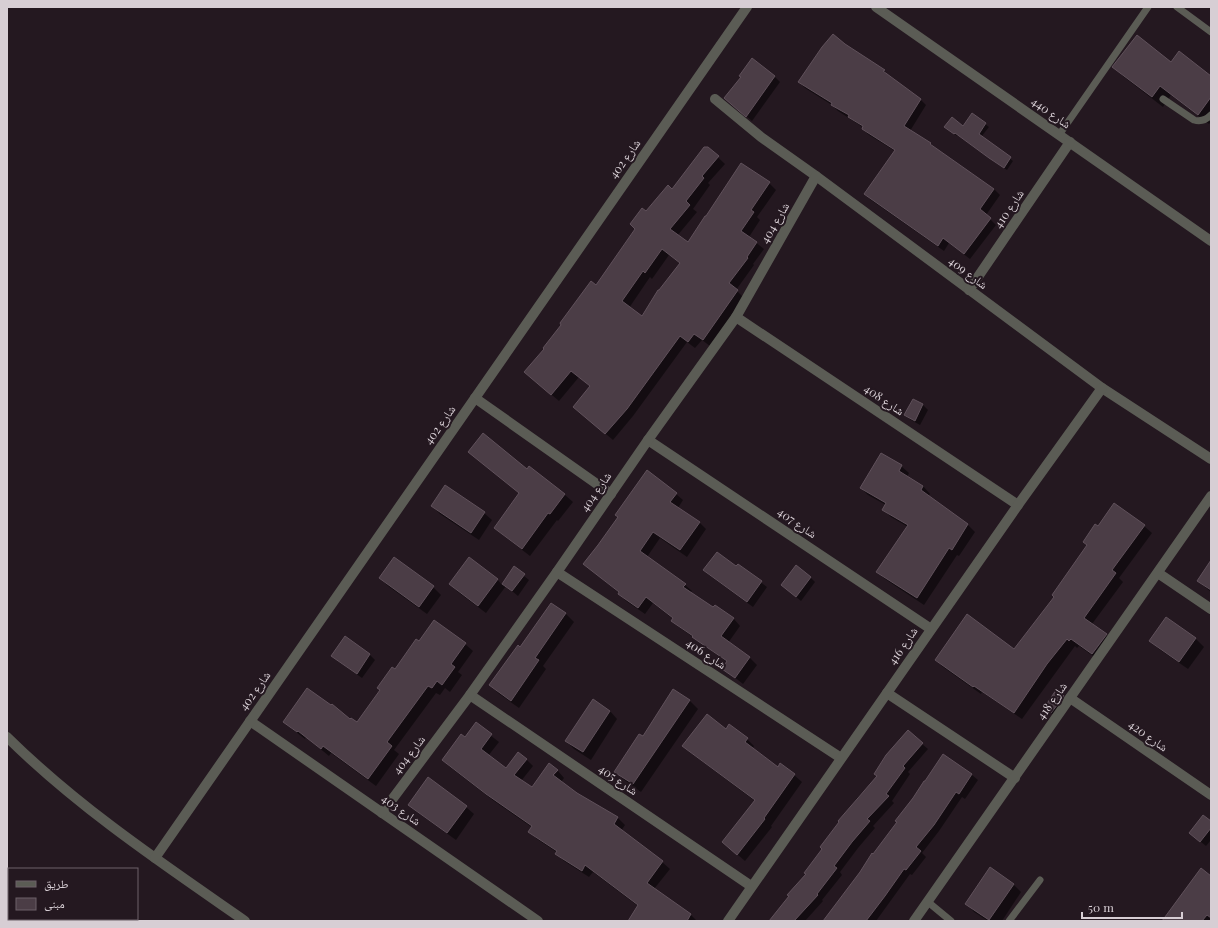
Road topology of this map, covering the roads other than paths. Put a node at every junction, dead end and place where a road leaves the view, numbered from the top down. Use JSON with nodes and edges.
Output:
{"nodes":[{"id":1,"x":747,"y":7,"type":"edge"},
{"id":2,"x":876,"y":7,"type":"edge"},
{"id":3,"x":1148,"y":7,"type":"edge"},
{"id":4,"x":1177,"y":7,"type":"edge"},
{"id":5,"x":1211,"y":32,"type":"edge"},
{"id":6,"x":716,"y":99,"type":"dead end"},
{"id":7,"x":1163,"y":99,"type":"dead end"},
{"id":8,"x":1211,"y":115,"type":"edge"},
{"id":9,"x":1059,"y":135,"type":"junction"},
{"id":10,"x":1070,"y":142,"type":"junction"},
{"id":11,"x":816,"y":176,"type":"junction"},
{"id":12,"x":1211,"y":241,"type":"edge"},
{"id":13,"x":969,"y":290,"type":"junction"},
{"id":14,"x":736,"y":317,"type":"junction"},
{"id":15,"x":1102,"y":388,"type":"junction"},
{"id":16,"x":475,"y":398,"type":"junction"},
{"id":17,"x":648,"y":440,"type":"junction"},
{"id":18,"x":1211,"y":459,"type":"edge"},
{"id":19,"x":611,"y":494,"type":"junction"},
{"id":20,"x":1211,"y":496,"type":"edge"},
{"id":21,"x":1018,"y":504,"type":"junction"},
{"id":22,"x":557,"y":572,"type":"junction"},
{"id":23,"x":1158,"y":573,"type":"junction"},
{"id":24,"x":1211,"y":609,"type":"edge"},
{"id":25,"x":931,"y":629,"type":"junction"},
{"id":26,"x":887,"y":693,"type":"junction"},
{"id":27,"x":470,"y":695,"type":"junction"},
{"id":28,"x":1070,"y":698,"type":"junction"},
{"id":29,"x":250,"y":721,"type":"junction"},
{"id":30,"x":7,"y":737,"type":"edge"},
{"id":31,"x":841,"y":758,"type":"junction"},
{"id":32,"x":1015,"y":778,"type":"junction"},
{"id":33,"x":1211,"y":795,"type":"edge"},
{"id":34,"x":382,"y":813,"type":"junction"},
{"id":35,"x":155,"y":858,"type":"junction"},
{"id":36,"x":1040,"y":880,"type":"dead end"},
{"id":37,"x":751,"y":886,"type":"junction"},
{"id":38,"x":928,"y":902,"type":"junction"},
{"id":39,"x":245,"y":921,"type":"edge"},
{"id":40,"x":538,"y":921,"type":"edge"},
{"id":41,"x":728,"y":921,"type":"edge"},
{"id":42,"x":914,"y":921,"type":"edge"},
{"id":43,"x":951,"y":921,"type":"edge"},
{"id":44,"x":1009,"y":921,"type":"edge"}],
"edges":[{"from":1,"to":16,"type":"street","name":"شارع 402"},
{"from":2,"to":9,"type":"street","name":"شارع 440"},
{"from":3,"to":9,"type":"lane"},
{"from":4,"to":5,"type":"lane"},
{"from":6,"to":11,"type":"street","name":"شارع 409"},
{"from":7,"to":8,"type":"lane"},
{"from":9,"to":10,"type":"street","name":"شارع 440"},
{"from":10,"to":12,"type":"street","name":"شارع 440"},
{"from":10,"to":13,"type":"street","name":"شارع 410"},
{"from":11,"to":13,"type":"street","name":"شارع 409"},
{"from":11,"to":14,"type":"street","name":"شارع 404"},
{"from":13,"to":15,"type":"street","name":"شارع 409"},
{"from":14,"to":17,"type":"street","name":"شارع 404"},
{"from":14,"to":21,"type":"street","name":"شارع 408"},
{"from":15,"to":18,"type":"street","name":"شارع 409"},
{"from":15,"to":21,"type":"street","name":"شارع 416"},
{"from":16,"to":19,"type":"street"},
{"from":16,"to":29,"type":"street","name":"شارع 402"},
{"from":17,"to":19,"type":"street","name":"شارع 404"},
{"from":17,"to":25,"type":"street","name":"شارع 407"},
{"from":19,"to":22,"type":"street","name":"شارع 404"},
{"from":20,"to":23,"type":"street","name":"شارع 418"},
{"from":21,"to":25,"type":"street","name":"شارع 416"},
{"from":22,"to":27,"type":"street","name":"شارع 404"},
{"from":22,"to":31,"type":"street","name":"شارع 406"},
{"from":23,"to":24,"type":"street"},
{"from":23,"to":28,"type":"street","name":"شارع 418"},
{"from":25,"to":26,"type":"street","name":"شارع 416"},
{"from":26,"to":31,"type":"street","name":"شارع 416"},
{"from":26,"to":32,"type":"street"},
{"from":27,"to":34,"type":"street","name":"شارع 404"},
{"from":27,"to":37,"type":"street","name":"شارع 405"},
{"from":28,"to":32,"type":"street","name":"شارع 418"},
{"from":28,"to":33,"type":"street","name":"شارع 420"},
{"from":29,"to":34,"type":"street","name":"شارع 403"},
{"from":29,"to":35,"type":"street","name":"شارع 402"},
{"from":30,"to":35,"type":"street"},
{"from":31,"to":37,"type":"street","name":"شارع 416"},
{"from":32,"to":38,"type":"street","name":"شارع 418"},
{"from":34,"to":40,"type":"street","name":"شارع 403"},
{"from":35,"to":39,"type":"street"},
{"from":36,"to":44,"type":"lane"},
{"from":37,"to":41,"type":"street","name":"شارع 416"},
{"from":38,"to":42,"type":"street","name":"شارع 418"},
{"from":38,"to":43,"type":"lane"}]}
